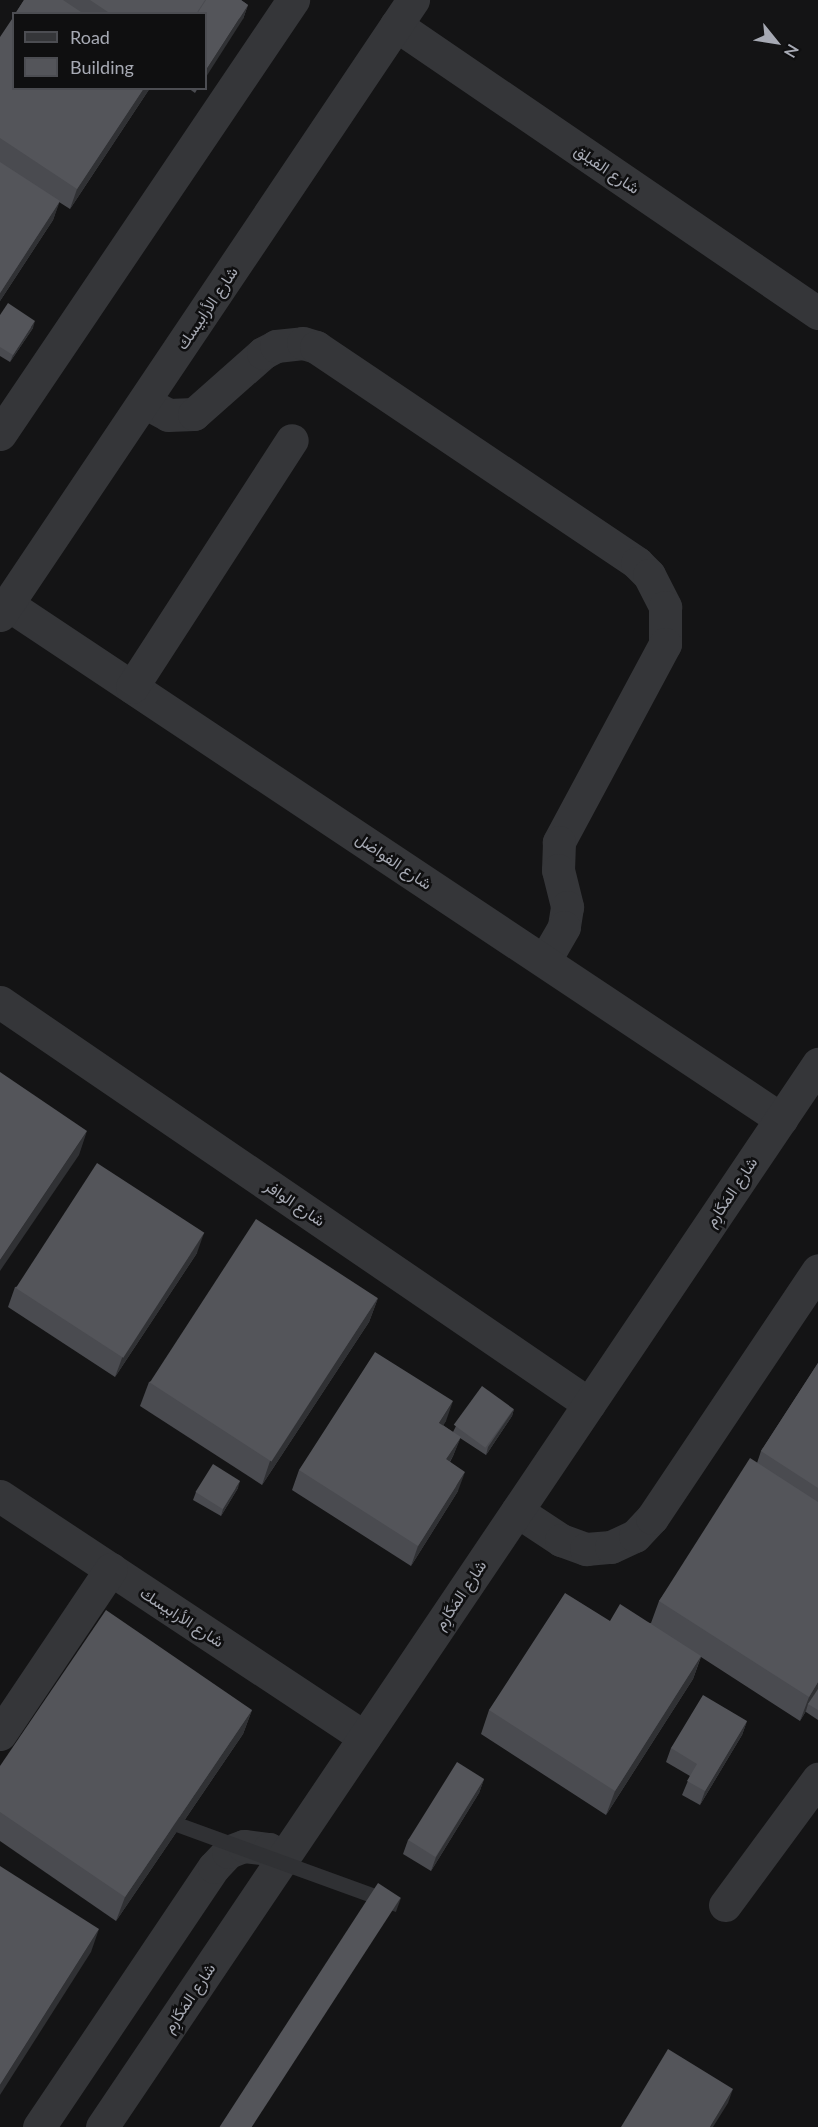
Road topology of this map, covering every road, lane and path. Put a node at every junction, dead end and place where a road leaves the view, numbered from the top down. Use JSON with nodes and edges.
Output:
{"nodes":[{"id":1,"x":293,"y":0,"type":"edge"},
{"id":2,"x":405,"y":12,"type":"edge"},
{"id":3,"x":818,"y":312,"type":"edge"},
{"id":4,"x":144,"y":402,"type":"junction"},
{"id":5,"x":0,"y":435,"type":"edge"},
{"id":6,"x":292,"y":440,"type":"dead end"},
{"id":7,"x":4,"y":609,"type":"edge"},
{"id":8,"x":132,"y":687,"type":"junction"},
{"id":9,"x":544,"y":961,"type":"junction"},
{"id":10,"x":0,"y":1002,"type":"edge"},
{"id":11,"x":818,"y":1064,"type":"edge"},
{"id":12,"x":781,"y":1119,"type":"junction"},
{"id":13,"x":818,"y":1270,"type":"edge"},
{"id":14,"x":589,"y":1404,"type":"junction"},
{"id":15,"x":0,"y":1496,"type":"edge"},
{"id":16,"x":517,"y":1511,"type":"junction"},
{"id":17,"x":111,"y":1569,"type":"junction"},
{"id":18,"x":0,"y":1734,"type":"edge"},
{"id":19,"x":364,"y":1737,"type":"junction"},
{"id":20,"x":818,"y":1779,"type":"edge"},
{"id":21,"x":284,"y":1857,"type":"junction"},
{"id":22,"x":725,"y":1905,"type":"dead end"},
{"id":23,"x":39,"y":2127,"type":"edge"},
{"id":24,"x":102,"y":2127,"type":"edge"}],
"edges":[{"from":1,"to":5,"type":"street"},
{"from":2,"to":3,"type":"street","name":"شارع الفيلق"},
{"from":2,"to":4,"type":"street","name":"شارع الأرابيسك"},
{"from":4,"to":7,"type":"street","name":"شارع الأرابيسك"},
{"from":4,"to":9,"type":"street"},
{"from":6,"to":8,"type":"street"},
{"from":7,"to":8,"type":"street","name":"شارع الفواضل"},
{"from":8,"to":9,"type":"street","name":"شارع الفواضل"},
{"from":9,"to":12,"type":"street","name":"شارع الفواضل"},
{"from":10,"to":14,"type":"street","name":"شارع الوافر"},
{"from":11,"to":12,"type":"street","name":"شارع المَكَارِم"},
{"from":12,"to":14,"type":"street","name":"شارع المَكَارِم"},
{"from":13,"to":16,"type":"street"},
{"from":14,"to":16,"type":"street","name":"شارع المَكَارِم"},
{"from":15,"to":17,"type":"street","name":"شارع الأرابيسك"},
{"from":16,"to":19,"type":"street","name":"شارع المَكَارِم"},
{"from":17,"to":18,"type":"street"},
{"from":17,"to":19,"type":"street","name":"شارع الأرابيسك"},
{"from":19,"to":21,"type":"street","name":"شارع المَكَارِم"},
{"from":20,"to":22,"type":"street"},
{"from":21,"to":23,"type":"street"},
{"from":21,"to":24,"type":"street","name":"شارع المَكَارِم"}]}
